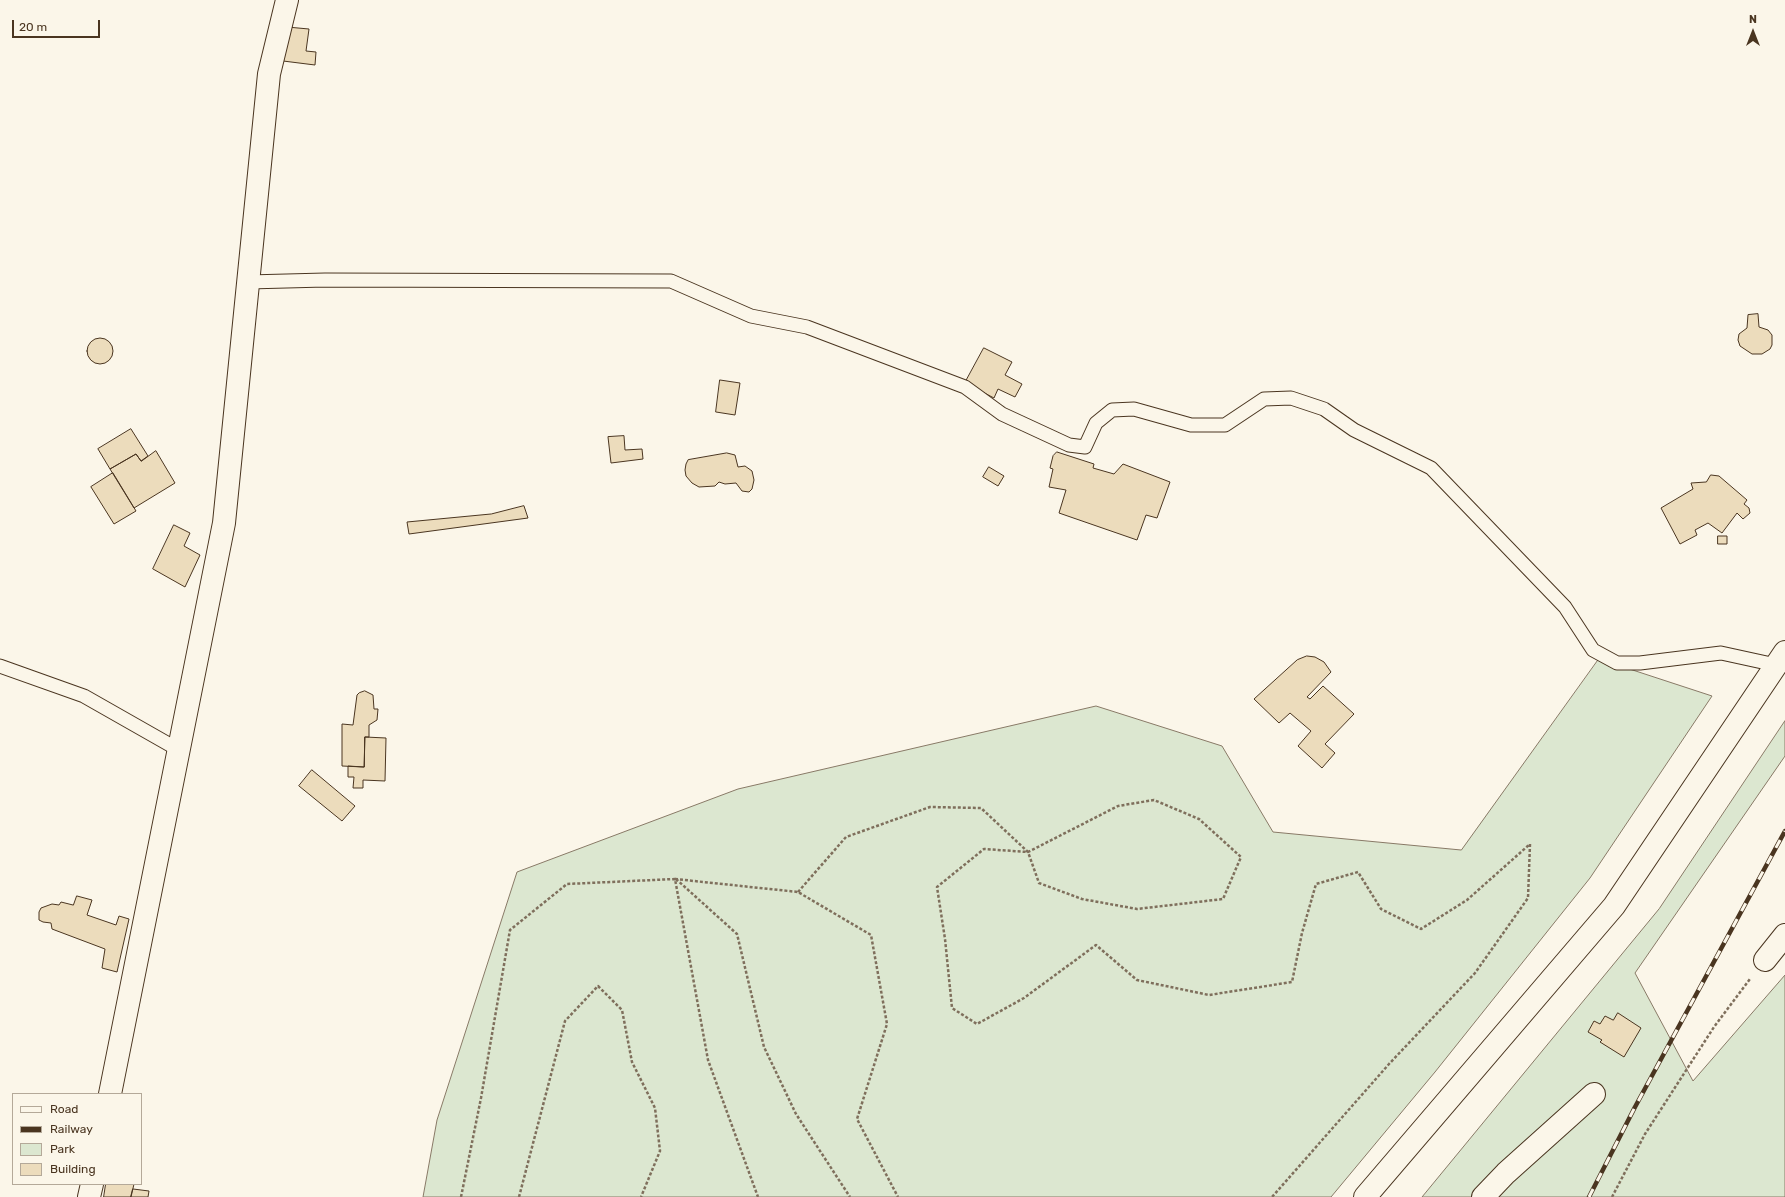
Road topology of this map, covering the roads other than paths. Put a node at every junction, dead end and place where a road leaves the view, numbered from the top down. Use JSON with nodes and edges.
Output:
{"nodes":[{"id":1,"x":287,"y":0,"type":"edge"},
{"id":2,"x":248,"y":282,"type":"junction"},
{"id":3,"x":1780,"y":659,"type":"edge"},
{"id":4,"x":0,"y":666,"type":"edge"},
{"id":5,"x":179,"y":750,"type":"junction"},
{"id":6,"x":1785,"y":935,"type":"edge"},
{"id":7,"x":1765,"y":960,"type":"road end"},
{"id":8,"x":110,"y":1093,"type":"edge"},
{"id":9,"x":1594,"y":1094,"type":"dead end"},
{"id":10,"x":92,"y":1185,"type":"edge"},
{"id":11,"x":89,"y":1197,"type":"edge"},
{"id":12,"x":1365,"y":1197,"type":"edge"},
{"id":13,"x":1483,"y":1197,"type":"edge"}],
"edges":[{"from":1,"to":2,"type":"street"},
{"from":2,"to":3,"type":"lane"},
{"from":2,"to":5,"type":"street"},
{"from":3,"to":12,"type":"street"},
{"from":4,"to":5,"type":"lane"},
{"from":5,"to":8,"type":"street"},
{"from":6,"to":7,"type":"street"},
{"from":9,"to":13,"type":"street"},
{"from":10,"to":11,"type":"street"}]}
